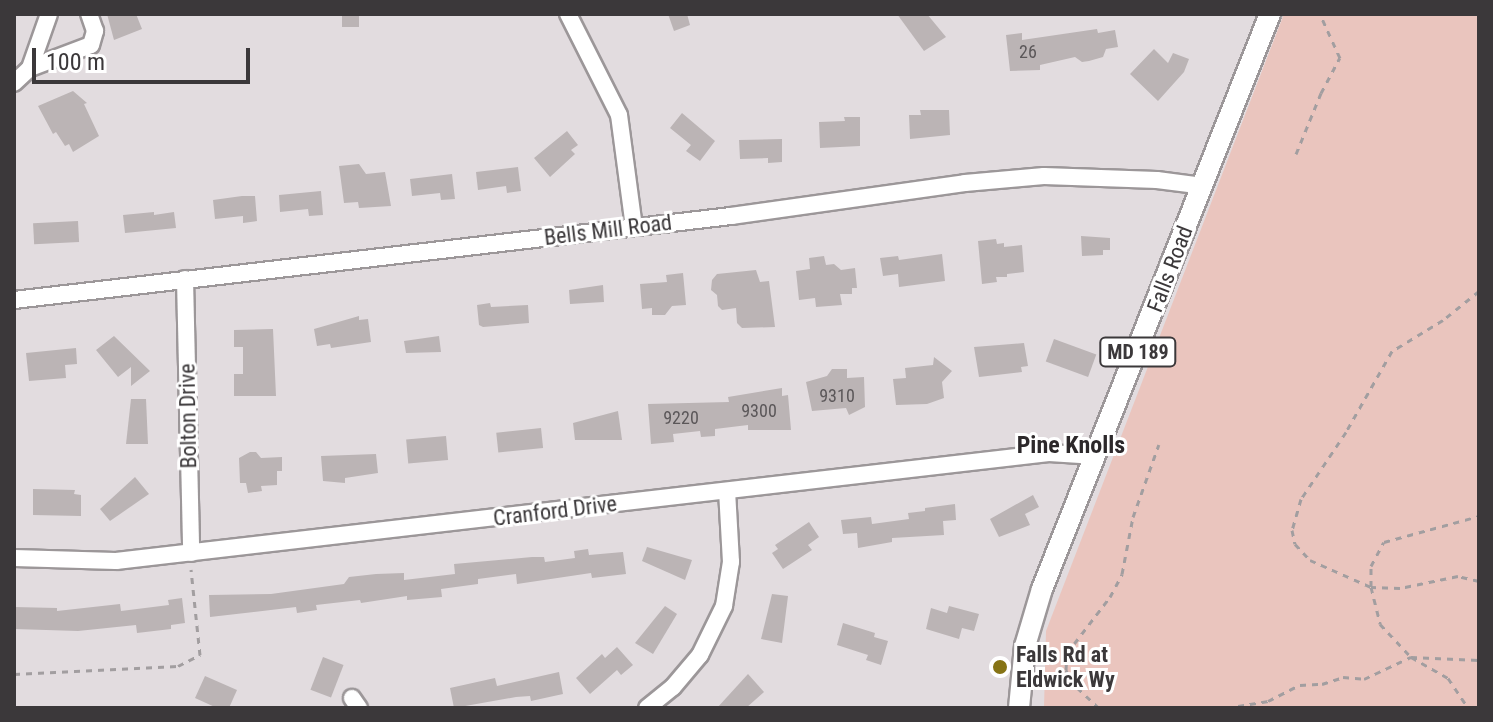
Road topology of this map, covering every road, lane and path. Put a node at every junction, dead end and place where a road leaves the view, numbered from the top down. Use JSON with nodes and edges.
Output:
{"nodes":[{"id":1,"x":49,"y":14,"type":"edge"},
{"id":2,"x":89,"y":14,"type":"edge"},
{"id":3,"x":568,"y":14,"type":"edge"},
{"id":4,"x":1270,"y":14,"type":"edge"},
{"id":5,"x":1320,"y":14,"type":"edge"},
{"id":6,"x":30,"y":68,"type":"junction"},
{"id":7,"x":14,"y":83,"type":"edge"},
{"id":8,"x":1296,"y":154,"type":"dead end"},
{"id":9,"x":1203,"y":186,"type":"junction"},
{"id":10,"x":634,"y":227,"type":"junction"},
{"id":11,"x":185,"y":279,"type":"junction"},
{"id":12,"x":1479,"y":291,"type":"edge"},
{"id":13,"x":14,"y":300,"type":"edge"},
{"id":14,"x":1159,"y":444,"type":"dead end"},
{"id":15,"x":1096,"y":456,"type":"junction"},
{"id":16,"x":727,"y":491,"type":"junction"},
{"id":17,"x":1479,"y":516,"type":"edge"},
{"id":18,"x":191,"y":553,"type":"junction"},
{"id":19,"x":14,"y":558,"type":"edge"},
{"id":20,"x":1479,"y":581,"type":"edge"},
{"id":21,"x":1371,"y":587,"type":"junction"},
{"id":22,"x":1411,"y":657,"type":"junction"},
{"id":23,"x":1479,"y":660,"type":"edge"},
{"id":24,"x":14,"y":674,"type":"edge"},
{"id":25,"x":647,"y":708,"type":"edge"},
{"id":26,"x":1019,"y":708,"type":"edge"},
{"id":27,"x":1099,"y":708,"type":"edge"},
{"id":28,"x":1226,"y":708,"type":"edge"},
{"id":29,"x":1468,"y":708,"type":"edge"}],
"edges":[{"from":1,"to":6,"type":"street"},
{"from":2,"to":6,"type":"street"},
{"from":3,"to":10,"type":"street"},
{"from":4,"to":9,"type":"main road","name":"Falls Road","number":"MD 189"},
{"from":5,"to":8,"type":"path"},
{"from":6,"to":7,"type":"street"},
{"from":9,"to":10,"type":"street","name":"Bells Mill Road"},
{"from":9,"to":15,"type":"main road","name":"Falls Road","number":"MD 189"},
{"from":10,"to":11,"type":"street","name":"Bells Mill Road"},
{"from":11,"to":13,"type":"street","name":"Bells Mill Road"},
{"from":11,"to":18,"type":"street","name":"Bolton Drive"},
{"from":12,"to":21,"type":"path"},
{"from":14,"to":27,"type":"path"},
{"from":15,"to":16,"type":"street","name":"Cranford Drive"},
{"from":15,"to":26,"type":"main road","name":"Falls Road","number":"MD 189"},
{"from":16,"to":18,"type":"street","name":"Cranford Drive"},
{"from":16,"to":25,"type":"street"},
{"from":17,"to":21,"type":"path"},
{"from":18,"to":19,"type":"street","name":"Cranford Drive"},
{"from":18,"to":24,"type":"path"},
{"from":20,"to":21,"type":"path"},
{"from":21,"to":22,"type":"path"},
{"from":22,"to":23,"type":"path"},
{"from":22,"to":28,"type":"path"},
{"from":22,"to":29,"type":"path"}]}
